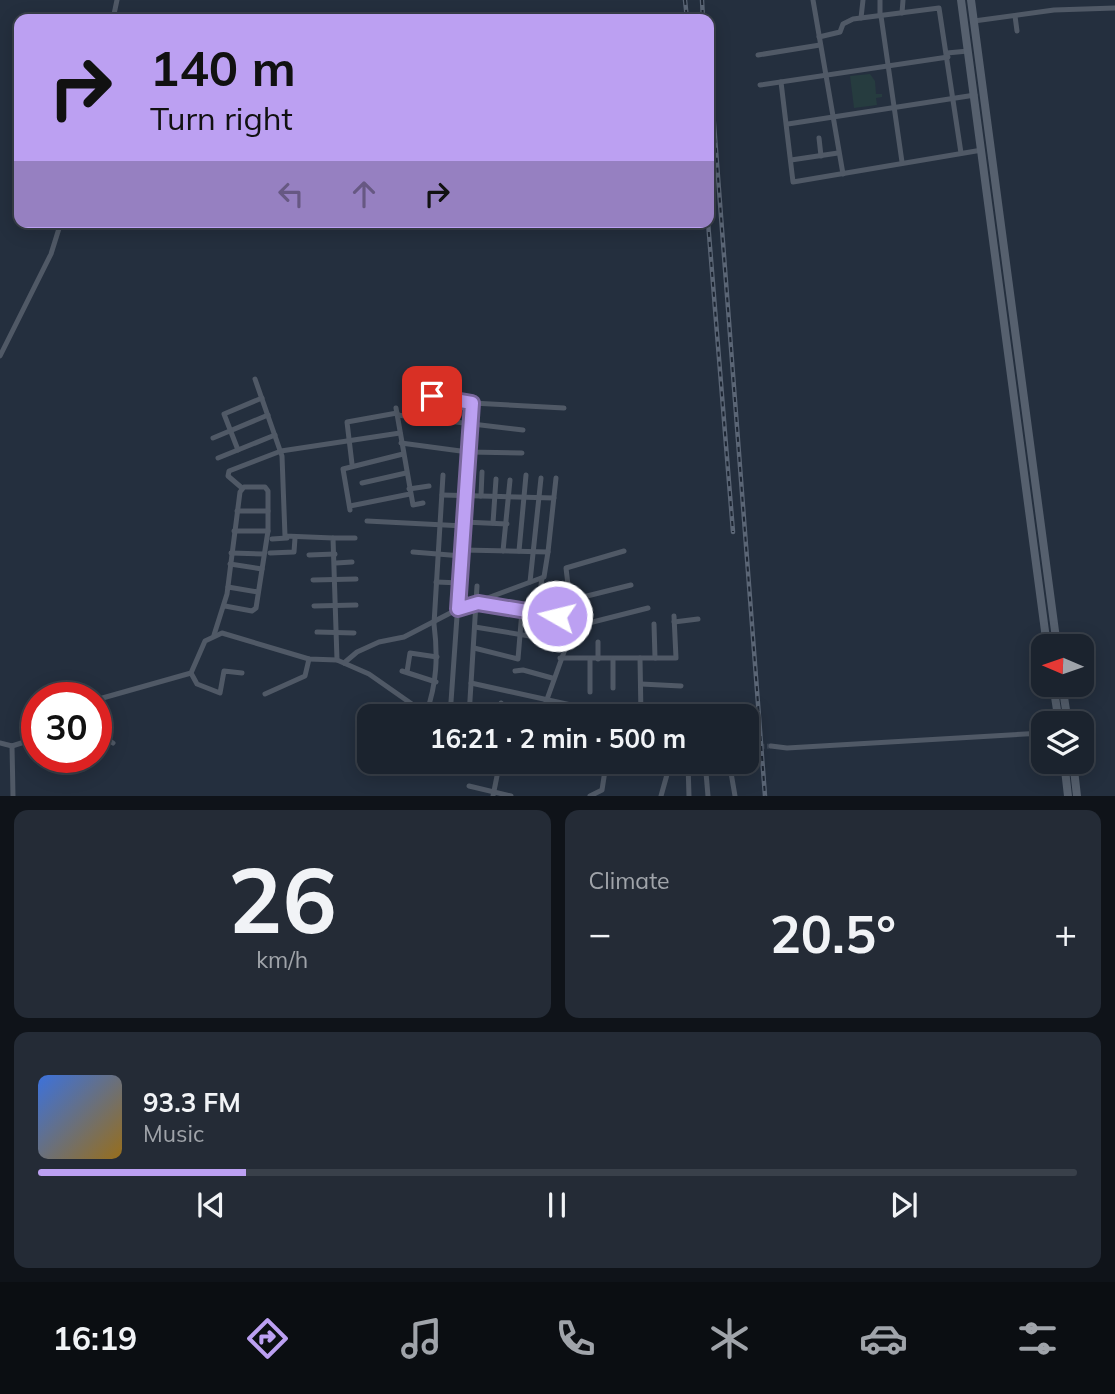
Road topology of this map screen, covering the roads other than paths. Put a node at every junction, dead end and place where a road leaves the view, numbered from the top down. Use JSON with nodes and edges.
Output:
{"nodes":[{"id":1,"x":813,"y":0,"type":"edge"},
{"id":2,"x":863,"y":0,"type":"edge"},
{"id":3,"x":880,"y":0,"type":"edge"},
{"id":4,"x":903,"y":0,"type":"edge"},
{"id":5,"x":961,"y":0,"type":"edge"},
{"id":6,"x":971,"y":0,"type":"edge"},
{"id":7,"x":1115,"y":8,"type":"edge"},
{"id":8,"x":902,"y":13,"type":"junction"},
{"id":9,"x":881,"y":16,"type":"junction"},
{"id":10,"x":1015,"y":16,"type":"junction"},
{"id":11,"x":861,"y":18,"type":"junction"},
{"id":12,"x":974,"y":20,"type":"junction"},
{"id":13,"x":1017,"y":31,"type":"dead end"},
{"id":14,"x":819,"y":37,"type":"junction"},
{"id":15,"x":820,"y":45,"type":"junction"},
{"id":16,"x":968,"y":51,"type":"junction"},
{"id":17,"x":758,"y":55,"type":"dead end"},
{"id":18,"x":948,"y":55,"type":"junction"},
{"id":19,"x":890,"y":67,"type":"junction"},
{"id":20,"x":827,"y":75,"type":"junction"},
{"id":21,"x":781,"y":82,"type":"junction"},
{"id":22,"x":760,"y":85,"type":"dead end"},
{"id":23,"x":975,"y":95,"type":"junction"},
{"id":24,"x":952,"y":99,"type":"junction"},
{"id":25,"x":894,"y":108,"type":"junction"},
{"id":26,"x":834,"y":118,"type":"junction"},
{"id":27,"x":788,"y":124,"type":"junction"},
{"id":28,"x":819,"y":138,"type":"dead end"},
{"id":29,"x":982,"y":150,"type":"junction"},
{"id":30,"x":838,"y":153,"type":"junction"},
{"id":31,"x":961,"y":153,"type":"junction"},
{"id":32,"x":821,"y":156,"type":"junction"},
{"id":33,"x":792,"y":160,"type":"junction"},
{"id":34,"x":902,"y":162,"type":"junction"},
{"id":35,"x":843,"y":174,"type":"junction"},
{"id":36,"x":59,"y":228,"type":"edge"},
{"id":37,"x":0,"y":356,"type":"edge"},
{"id":38,"x":256,"y":379,"type":"dead end"},
{"id":39,"x":411,"y":393,"type":"dead end"},
{"id":40,"x":262,"y":398,"type":"junction"},
{"id":41,"x":472,"y":403,"type":"junction"},
{"id":42,"x":564,"y":408,"type":"dead end"},
{"id":43,"x":397,"y":412,"type":"junction"},
{"id":44,"x":268,"y":415,"type":"junction"},
{"id":45,"x":470,"y":426,"type":"junction"},
{"id":46,"x":523,"y":430,"type":"dead end"},
{"id":47,"x":230,"y":431,"type":"junction"},
{"id":48,"x":400,"y":433,"type":"junction"},
{"id":49,"x":1024,"y":433,"type":"junction"},
{"id":50,"x":275,"y":435,"type":"junction"},
{"id":51,"x":213,"y":438,"type":"dead end"},
{"id":52,"x":349,"y":441,"type":"junction"},
{"id":53,"x":401,"y":443,"type":"junction"},
{"id":54,"x":238,"y":450,"type":"junction"},
{"id":55,"x":281,"y":451,"type":"junction"},
{"id":56,"x":468,"y":453,"type":"junction"},
{"id":57,"x":522,"y":453,"type":"dead end"},
{"id":58,"x":403,"y":454,"type":"junction"},
{"id":59,"x":218,"y":458,"type":"dead end"},
{"id":60,"x":352,"y":464,"type":"junction"},
{"id":61,"x":482,"y":471,"type":"dead end"},
{"id":62,"x":406,"y":473,"type":"junction"},
{"id":63,"x":443,"y":475,"type":"dead end"},
{"id":64,"x":526,"y":475,"type":"dead end"},
{"id":65,"x":541,"y":478,"type":"dead end"},
{"id":66,"x":556,"y":478,"type":"dead end"},
{"id":67,"x":496,"y":479,"type":"dead end"},
{"id":68,"x":510,"y":480,"type":"dead end"},
{"id":69,"x":362,"y":482,"type":"dead end"},
{"id":70,"x":429,"y":486,"type":"dead end"},
{"id":71,"x":242,"y":488,"type":"junction"},
{"id":72,"x":410,"y":492,"type":"junction"},
{"id":73,"x":442,"y":495,"type":"junction"},
{"id":74,"x":466,"y":496,"type":"junction"},
{"id":75,"x":481,"y":496,"type":"junction"},
{"id":76,"x":495,"y":497,"type":"junction"},
{"id":77,"x":510,"y":497,"type":"junction"},
{"id":78,"x":524,"y":497,"type":"junction"},
{"id":79,"x":540,"y":498,"type":"junction"},
{"id":80,"x":554,"y":498,"type":"junction"},
{"id":81,"x":423,"y":503,"type":"dead end"},
{"id":82,"x":268,"y":510,"type":"junction"},
{"id":83,"x":237,"y":511,"type":"junction"},
{"id":84,"x":367,"y":521,"type":"dead end"},
{"id":85,"x":493,"y":523,"type":"junction"},
{"id":86,"x":464,"y":524,"type":"junction"},
{"id":87,"x":507,"y":524,"type":"junction"},
{"id":88,"x":440,"y":525,"type":"junction"},
{"id":89,"x":234,"y":531,"type":"junction"},
{"id":90,"x":268,"y":531,"type":"junction"},
{"id":91,"x":272,"y":538,"type":"dead end"},
{"id":92,"x":287,"y":538,"type":"junction"},
{"id":93,"x":295,"y":538,"type":"junction"},
{"id":94,"x":333,"y":538,"type":"junction"},
{"id":95,"x":355,"y":538,"type":"dead end"},
{"id":96,"x":503,"y":551,"type":"junction"},
{"id":97,"x":519,"y":551,"type":"junction"},
{"id":98,"x":533,"y":551,"type":"junction"},
{"id":99,"x":624,"y":551,"type":"dead end"},
{"id":100,"x":413,"y":552,"type":"dead end"},
{"id":101,"x":548,"y":552,"type":"junction"},
{"id":102,"x":231,"y":553,"type":"junction"},
{"id":103,"x":267,"y":553,"type":"junction"},
{"id":104,"x":462,"y":553,"type":"junction"},
{"id":105,"x":335,"y":554,"type":"junction"},
{"id":106,"x":438,"y":554,"type":"junction"},
{"id":107,"x":309,"y":555,"type":"dead end"},
{"id":108,"x":352,"y":562,"type":"dead end"},
{"id":109,"x":336,"y":563,"type":"junction"},
{"id":110,"x":230,"y":564,"type":"junction"},
{"id":111,"x":262,"y":569,"type":"junction"},
{"id":112,"x":542,"y":578,"type":"junction"},
{"id":113,"x":336,"y":579,"type":"junction"},
{"id":114,"x":356,"y":579,"type":"dead end"},
{"id":115,"x":313,"y":580,"type":"dead end"},
{"id":116,"x":436,"y":582,"type":"junction"},
{"id":117,"x":530,"y":582,"type":"junction"},
{"id":118,"x":461,"y":583,"type":"junction"},
{"id":119,"x":631,"y":585,"type":"dead end"},
{"id":120,"x":477,"y":586,"type":"dead end"},
{"id":121,"x":228,"y":587,"type":"junction"},
{"id":122,"x":258,"y":592,"type":"junction"},
{"id":123,"x":570,"y":600,"type":"junction"},
{"id":124,"x":477,"y":603,"type":"junction"},
{"id":125,"x":336,"y":605,"type":"junction"},
{"id":126,"x":356,"y":605,"type":"dead end"},
{"id":127,"x":225,"y":606,"type":"junction"},
{"id":128,"x":314,"y":606,"type":"dead end"},
{"id":129,"x":648,"y":608,"type":"dead end"},
{"id":130,"x":458,"y":609,"type":"junction"},
{"id":131,"x":522,"y":611,"type":"junction"},
{"id":132,"x":537,"y":613,"type":"junction"},
{"id":133,"x":557,"y":616,"type":"dead end"},
{"id":134,"x":698,"y":620,"type":"dead end"},
{"id":135,"x":434,"y":624,"type":"junction"},
{"id":136,"x":654,"y":624,"type":"dead end"},
{"id":137,"x":475,"y":627,"type":"junction"},
{"id":138,"x":573,"y":627,"type":"junction"},
{"id":139,"x":317,"y":632,"type":"dead end"},
{"id":140,"x":337,"y":632,"type":"junction"},
{"id":141,"x":354,"y":633,"type":"dead end"},
{"id":142,"x":520,"y":633,"type":"junction"},
{"id":143,"x":1046,"y":634,"type":"edge"},
{"id":144,"x":1055,"y":634,"type":"edge"},
{"id":145,"x":214,"y":635,"type":"junction"},
{"id":146,"x":566,"y":642,"type":"junction"},
{"id":147,"x":598,"y":642,"type":"dead end"},
{"id":148,"x":474,"y":648,"type":"junction"},
{"id":149,"x":437,"y":657,"type":"junction"},
{"id":150,"x":560,"y":658,"type":"junction"},
{"id":151,"x":640,"y":658,"type":"junction"},
{"id":152,"x":654,"y":658,"type":"junction"},
{"id":153,"x":309,"y":659,"type":"junction"},
{"id":154,"x":590,"y":659,"type":"junction"},
{"id":155,"x":598,"y":659,"type":"junction"},
{"id":156,"x":613,"y":659,"type":"junction"},
{"id":157,"x":337,"y":660,"type":"junction"},
{"id":158,"x":344,"y":663,"type":"junction"},
{"id":159,"x":515,"y":671,"type":"dead end"},
{"id":160,"x":191,"y":673,"type":"junction"},
{"id":161,"x":242,"y":673,"type":"dead end"},
{"id":162,"x":552,"y":678,"type":"junction"},
{"id":163,"x":436,"y":682,"type":"junction"},
{"id":164,"x":471,"y":682,"type":"junction"},
{"id":165,"x":641,"y":684,"type":"junction"},
{"id":166,"x":681,"y":686,"type":"dead end"},
{"id":167,"x":613,"y":688,"type":"dead end"},
{"id":168,"x":590,"y":692,"type":"dead end"},
{"id":169,"x":265,"y":694,"type":"dead end"},
{"id":170,"x":112,"y":698,"type":"edge"},
{"id":171,"x":545,"y":701,"type":"junction"},
{"id":172,"x":411,"y":704,"type":"edge"},
{"id":173,"x":430,"y":704,"type":"edge"},
{"id":174,"x":451,"y":704,"type":"edge"},
{"id":175,"x":470,"y":704,"type":"edge"},
{"id":176,"x":544,"y":704,"type":"edge"},
{"id":177,"x":562,"y":704,"type":"edge"},
{"id":178,"x":641,"y":704,"type":"edge"},
{"id":179,"x":1031,"y":734,"type":"edge"},
{"id":180,"x":0,"y":743,"type":"edge"},
{"id":181,"x":21,"y":743,"type":"edge"},
{"id":182,"x":12,"y":746,"type":"junction"},
{"id":183,"x":771,"y":746,"type":"tunnel mouth"},
{"id":184,"x":498,"y":774,"type":"edge"},
{"id":185,"x":605,"y":774,"type":"edge"},
{"id":186,"x":667,"y":774,"type":"edge"},
{"id":187,"x":688,"y":774,"type":"edge"},
{"id":188,"x":705,"y":774,"type":"edge"},
{"id":189,"x":731,"y":774,"type":"edge"},
{"id":190,"x":1065,"y":774,"type":"edge"},
{"id":191,"x":1074,"y":774,"type":"edge"},
{"id":192,"x":470,"y":786,"type":"dead end"},
{"id":193,"x":494,"y":794,"type":"edge"},
{"id":194,"x":13,"y":796,"type":"edge"},
{"id":195,"x":511,"y":796,"type":"edge"},
{"id":196,"x":590,"y":796,"type":"edge"},
{"id":197,"x":661,"y":796,"type":"edge"},
{"id":198,"x":689,"y":796,"type":"edge"},
{"id":199,"x":708,"y":796,"type":"edge"},
{"id":200,"x":735,"y":796,"type":"edge"},
{"id":201,"x":1068,"y":796,"type":"edge"},
{"id":202,"x":1077,"y":796,"type":"edge"}],
"edges":[{"from":1,"to":14,"type":"street"},
{"from":2,"to":11,"type":"street"},
{"from":3,"to":9,"type":"street"},
{"from":4,"to":8,"type":"street"},
{"from":5,"to":16,"type":"main road"},
{"from":6,"to":12,"type":"main road"},
{"from":7,"to":10,"type":"street"},
{"from":8,"to":9,"type":"street"},
{"from":8,"to":18,"type":"street"},
{"from":9,"to":11,"type":"street"},
{"from":9,"to":19,"type":"street"},
{"from":10,"to":12,"type":"street"},
{"from":10,"to":13,"type":"street"},
{"from":11,"to":14,"type":"street"},
{"from":12,"to":49,"type":"main road"},
{"from":14,"to":15,"type":"street"},
{"from":15,"to":17,"type":"street"},
{"from":15,"to":20,"type":"street"},
{"from":16,"to":18,"type":"street"},
{"from":16,"to":23,"type":"main road"},
{"from":18,"to":19,"type":"street"},
{"from":18,"to":24,"type":"street"},
{"from":19,"to":20,"type":"street"},
{"from":19,"to":25,"type":"street"},
{"from":20,"to":21,"type":"street"},
{"from":20,"to":26,"type":"street"},
{"from":21,"to":22,"type":"street"},
{"from":21,"to":27,"type":"street"},
{"from":23,"to":24,"type":"street"},
{"from":23,"to":29,"type":"main road"},
{"from":24,"to":25,"type":"street"},
{"from":24,"to":31,"type":"street"},
{"from":25,"to":26,"type":"street"},
{"from":25,"to":34,"type":"street"},
{"from":26,"to":27,"type":"street"},
{"from":26,"to":30,"type":"street"},
{"from":27,"to":33,"type":"street"},
{"from":28,"to":32,"type":"street"},
{"from":29,"to":31,"type":"street"},
{"from":29,"to":49,"type":"main road"},
{"from":30,"to":32,"type":"street"},
{"from":30,"to":35,"type":"street"},
{"from":31,"to":34,"type":"street"},
{"from":32,"to":33,"type":"street"},
{"from":33,"to":35,"type":"street"},
{"from":34,"to":35,"type":"street"},
{"from":36,"to":37,"type":"street"},
{"from":38,"to":40,"type":"street"},
{"from":39,"to":41,"type":"street"},
{"from":40,"to":44,"type":"street"},
{"from":40,"to":47,"type":"street"},
{"from":41,"to":42,"type":"street"},
{"from":41,"to":45,"type":"street"},
{"from":43,"to":45,"type":"street"},
{"from":43,"to":48,"type":"street"},
{"from":43,"to":52,"type":"street"},
{"from":44,"to":47,"type":"street"},
{"from":44,"to":50,"type":"street"},
{"from":45,"to":46,"type":"street"},
{"from":45,"to":56,"type":"street"},
{"from":47,"to":51,"type":"street"},
{"from":47,"to":54,"type":"street"},
{"from":48,"to":52,"type":"street"},
{"from":48,"to":53,"type":"street"},
{"from":49,"to":143,"type":"main road"},
{"from":49,"to":144,"type":"main road"},
{"from":50,"to":54,"type":"street"},
{"from":50,"to":55,"type":"street"},
{"from":52,"to":55,"type":"street"},
{"from":52,"to":60,"type":"street"},
{"from":53,"to":56,"type":"street"},
{"from":53,"to":58,"type":"street"},
{"from":54,"to":59,"type":"street"},
{"from":55,"to":71,"type":"street"},
{"from":55,"to":92,"type":"street"},
{"from":56,"to":57,"type":"street"},
{"from":56,"to":74,"type":"street"},
{"from":58,"to":60,"type":"street"},
{"from":58,"to":62,"type":"street"},
{"from":60,"to":72,"type":"street"},
{"from":61,"to":75,"type":"street"},
{"from":62,"to":69,"type":"street"},
{"from":62,"to":72,"type":"street"},
{"from":63,"to":73,"type":"street"},
{"from":64,"to":78,"type":"street"},
{"from":65,"to":79,"type":"street"},
{"from":66,"to":80,"type":"street"},
{"from":67,"to":76,"type":"street"},
{"from":68,"to":77,"type":"street"},
{"from":70,"to":72,"type":"street"},
{"from":71,"to":82,"type":"street"},
{"from":71,"to":83,"type":"street"},
{"from":72,"to":81,"type":"street"},
{"from":73,"to":74,"type":"street"},
{"from":73,"to":88,"type":"street"},
{"from":74,"to":75,"type":"street"},
{"from":74,"to":86,"type":"street"},
{"from":75,"to":76,"type":"street"},
{"from":76,"to":77,"type":"street"},
{"from":76,"to":85,"type":"street"},
{"from":77,"to":78,"type":"street"},
{"from":77,"to":87,"type":"street"},
{"from":78,"to":79,"type":"street"},
{"from":78,"to":97,"type":"street"},
{"from":79,"to":80,"type":"street"},
{"from":79,"to":98,"type":"street"},
{"from":80,"to":101,"type":"street"},
{"from":82,"to":83,"type":"street"},
{"from":82,"to":90,"type":"street"},
{"from":83,"to":89,"type":"street"},
{"from":84,"to":88,"type":"street"},
{"from":85,"to":86,"type":"street"},
{"from":85,"to":87,"type":"street"},
{"from":86,"to":88,"type":"street"},
{"from":86,"to":104,"type":"street"},
{"from":87,"to":96,"type":"street"},
{"from":88,"to":106,"type":"street"},
{"from":89,"to":90,"type":"street"},
{"from":89,"to":102,"type":"street"},
{"from":90,"to":103,"type":"street"},
{"from":91,"to":92,"type":"street"},
{"from":92,"to":93,"type":"street"},
{"from":93,"to":94,"type":"street"},
{"from":93,"to":103,"type":"street"},
{"from":94,"to":95,"type":"street"},
{"from":94,"to":105,"type":"street"},
{"from":96,"to":97,"type":"street"},
{"from":96,"to":104,"type":"street"},
{"from":97,"to":98,"type":"street"},
{"from":98,"to":101,"type":"street"},
{"from":98,"to":117,"type":"street"},
{"from":99,"to":123,"type":"street"},
{"from":100,"to":106,"type":"street"},
{"from":101,"to":112,"type":"street"},
{"from":102,"to":103,"type":"street"},
{"from":102,"to":110,"type":"street"},
{"from":103,"to":111,"type":"street"},
{"from":104,"to":106,"type":"street"},
{"from":104,"to":118,"type":"street"},
{"from":105,"to":107,"type":"street"},
{"from":105,"to":109,"type":"street"},
{"from":106,"to":116,"type":"street"},
{"from":108,"to":109,"type":"street"},
{"from":109,"to":113,"type":"street"},
{"from":110,"to":111,"type":"street"},
{"from":110,"to":121,"type":"street"},
{"from":111,"to":122,"type":"street"},
{"from":112,"to":117,"type":"street"},
{"from":112,"to":132,"type":"street"},
{"from":113,"to":114,"type":"street"},
{"from":113,"to":115,"type":"street"},
{"from":113,"to":125,"type":"street"},
{"from":116,"to":118,"type":"street"},
{"from":116,"to":135,"type":"street"},
{"from":117,"to":124,"type":"street"},
{"from":118,"to":130,"type":"street"},
{"from":119,"to":123,"type":"street"},
{"from":120,"to":124,"type":"street"},
{"from":121,"to":122,"type":"street"},
{"from":121,"to":127,"type":"street"},
{"from":122,"to":127,"type":"street"},
{"from":123,"to":138,"type":"street"},
{"from":124,"to":130,"type":"street"},
{"from":124,"to":131,"type":"street"},
{"from":124,"to":137,"type":"street"},
{"from":125,"to":126,"type":"street"},
{"from":125,"to":128,"type":"street"},
{"from":125,"to":140,"type":"street"},
{"from":127,"to":145,"type":"street"},
{"from":129,"to":138,"type":"street"},
{"from":130,"to":135,"type":"street"},
{"from":130,"to":174,"type":"street"},
{"from":131,"to":132,"type":"street"},
{"from":131,"to":142,"type":"street"},
{"from":132,"to":133,"type":"street"},
{"from":134,"to":152,"type":"street"},
{"from":135,"to":149,"type":"street"},
{"from":135,"to":158,"type":"street"},
{"from":136,"to":152,"type":"street"},
{"from":137,"to":142,"type":"street"},
{"from":137,"to":148,"type":"street"},
{"from":138,"to":146,"type":"street"},
{"from":139,"to":140,"type":"street"},
{"from":140,"to":141,"type":"street"},
{"from":140,"to":157,"type":"street"},
{"from":142,"to":146,"type":"street"},
{"from":142,"to":148,"type":"street"},
{"from":145,"to":153,"type":"street"},
{"from":145,"to":160,"type":"street"},
{"from":146,"to":150,"type":"street"},
{"from":147,"to":155,"type":"street"},
{"from":148,"to":164,"type":"street"},
{"from":149,"to":163,"type":"street"},
{"from":149,"to":163,"type":"street"},
{"from":150,"to":154,"type":"street"},
{"from":150,"to":162,"type":"street"},
{"from":151,"to":152,"type":"street"},
{"from":151,"to":156,"type":"street"},
{"from":151,"to":165,"type":"street"},
{"from":153,"to":157,"type":"street"},
{"from":153,"to":169,"type":"street"},
{"from":154,"to":155,"type":"street"},
{"from":154,"to":168,"type":"street"},
{"from":155,"to":156,"type":"street"},
{"from":156,"to":167,"type":"street"},
{"from":157,"to":158,"type":"street"},
{"from":158,"to":172,"type":"street"},
{"from":159,"to":162,"type":"street"},
{"from":160,"to":161,"type":"street"},
{"from":160,"to":170,"type":"street"},
{"from":162,"to":171,"type":"street"},
{"from":163,"to":173,"type":"street"},
{"from":164,"to":171,"type":"street"},
{"from":164,"to":175,"type":"street"},
{"from":165,"to":166,"type":"street"},
{"from":165,"to":178,"type":"street"},
{"from":171,"to":176,"type":"street"},
{"from":171,"to":177,"type":"street"},
{"from":179,"to":183,"type":"street"},
{"from":180,"to":182,"type":"street"},
{"from":181,"to":182,"type":"street"},
{"from":182,"to":194,"type":"street"},
{"from":184,"to":193,"type":"street"},
{"from":185,"to":196,"type":"street"},
{"from":186,"to":197,"type":"street"},
{"from":187,"to":198,"type":"street"},
{"from":188,"to":199,"type":"street"},
{"from":189,"to":200,"type":"street"},
{"from":190,"to":201,"type":"main road"},
{"from":191,"to":202,"type":"main road"},
{"from":192,"to":193,"type":"street"},
{"from":193,"to":195,"type":"street"}]}
